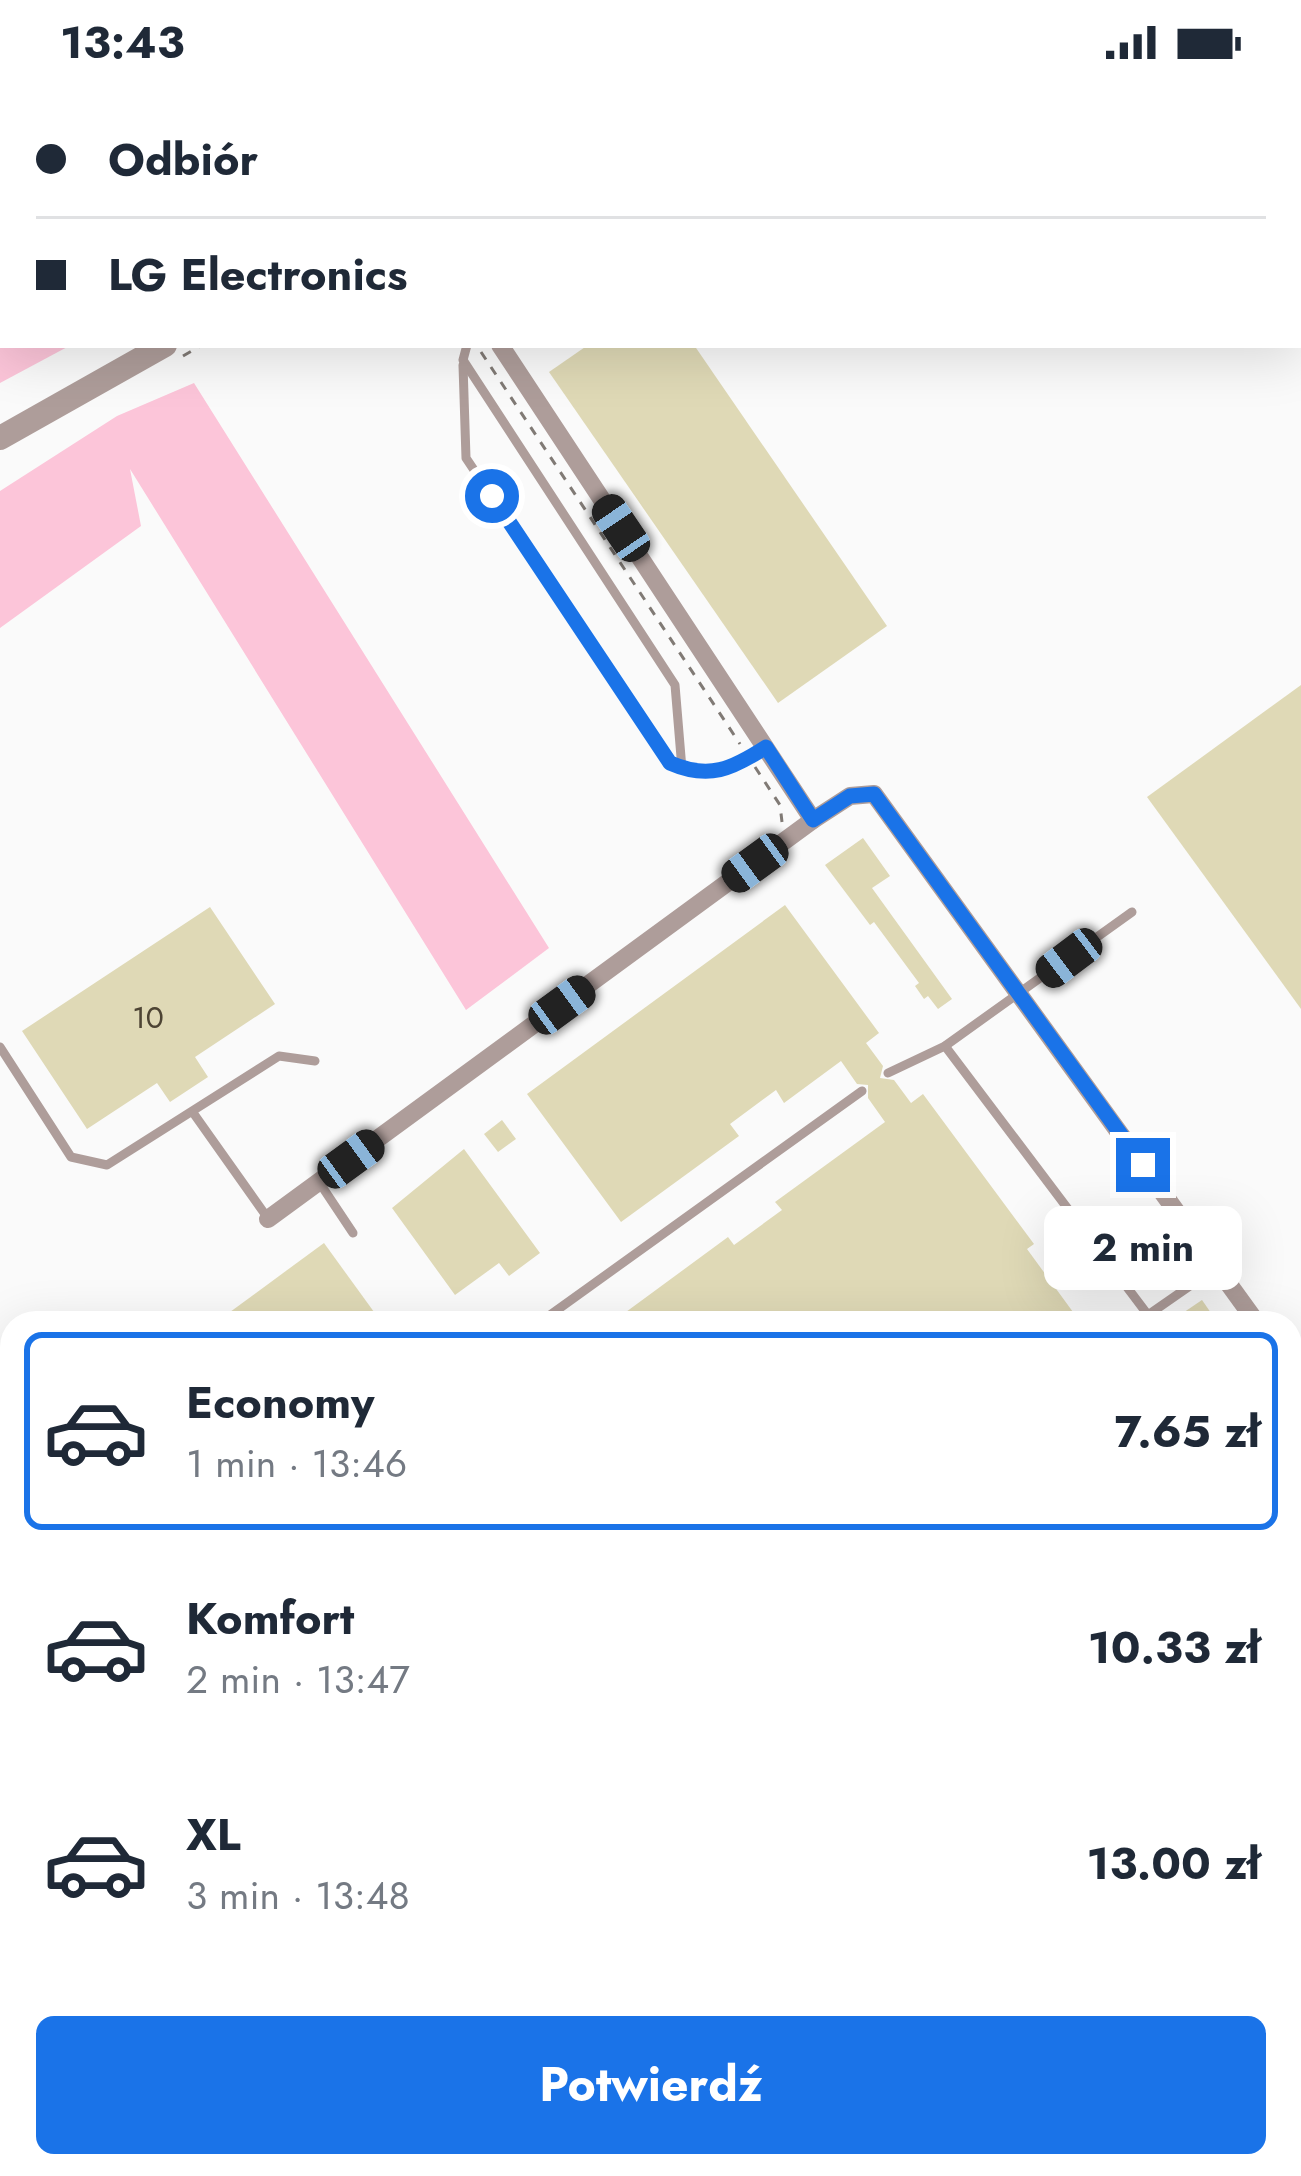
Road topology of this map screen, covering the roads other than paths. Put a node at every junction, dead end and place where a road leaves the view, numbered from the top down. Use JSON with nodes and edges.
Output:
{"nodes":[{"id":1,"x":160,"y":348,"type":"edge"},
{"id":2,"x":466,"y":348,"type":"edge"},
{"id":3,"x":502,"y":348,"type":"edge"},
{"id":4,"x":463,"y":360,"type":"junction"},
{"id":5,"x":0,"y":438,"type":"edge"},
{"id":6,"x":758,"y":753,"type":"junction"},
{"id":7,"x":682,"y":769,"type":"junction"},
{"id":8,"x":813,"y":820,"type":"junction"},
{"id":9,"x":1132,"y":912,"type":"dead end"},
{"id":10,"x":1019,"y":995,"type":"junction"},
{"id":11,"x":945,"y":1046,"type":"junction"},
{"id":12,"x":0,"y":1047,"type":"edge"},
{"id":13,"x":315,"y":1061,"type":"dead end"},
{"id":14,"x":888,"y":1073,"type":"dead end"},
{"id":15,"x":862,"y":1091,"type":"dead end"},
{"id":16,"x":194,"y":1114,"type":"junction"},
{"id":17,"x":319,"y":1182,"type":"junction"},
{"id":18,"x":268,"y":1219,"type":"joint"},
{"id":19,"x":353,"y":1233,"type":"dead end"},
{"id":20,"x":1217,"y":1268,"type":"junction"},
{"id":21,"x":556,"y":1311,"type":"edge"},
{"id":22,"x":1145,"y":1311,"type":"edge"},
{"id":23,"x":1154,"y":1311,"type":"edge"},
{"id":24,"x":1248,"y":1311,"type":"edge"}],
"edges":[{"from":1,"to":5,"type":"street"},
{"from":2,"to":4,"type":"lane"},
{"from":3,"to":6,"type":"street"},
{"from":4,"to":7,"type":"lane"},
{"from":4,"to":7,"type":"lane"},
{"from":6,"to":7,"type":"lane"},
{"from":6,"to":8,"type":"street"},
{"from":8,"to":10,"type":"street"},
{"from":8,"to":17,"type":"street"},
{"from":9,"to":10,"type":"lane"},
{"from":10,"to":11,"type":"lane"},
{"from":10,"to":20,"type":"street"},
{"from":11,"to":14,"type":"lane"},
{"from":11,"to":22,"type":"lane"},
{"from":12,"to":16,"type":"lane"},
{"from":13,"to":16,"type":"lane"},
{"from":15,"to":21,"type":"lane"},
{"from":16,"to":18,"type":"lane"},
{"from":17,"to":18,"type":"street"},
{"from":17,"to":19,"type":"lane"},
{"from":20,"to":23,"type":"lane"},
{"from":20,"to":24,"type":"street"}]}
